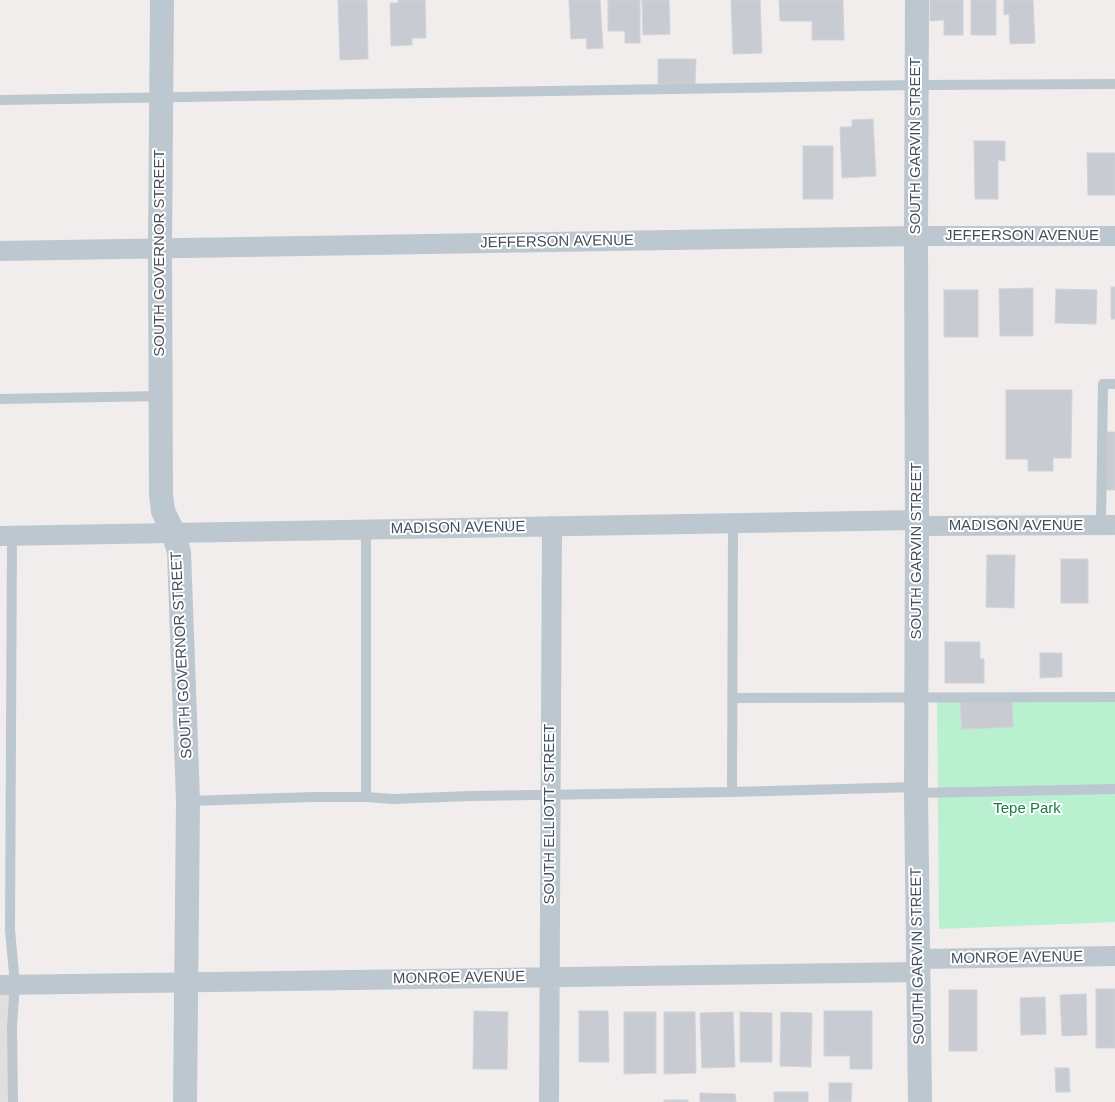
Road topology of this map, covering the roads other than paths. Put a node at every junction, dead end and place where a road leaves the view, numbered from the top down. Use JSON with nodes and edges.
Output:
{"nodes":[{"id":1,"x":162,"y":0,"type":"edge"},
{"id":2,"x":917,"y":0,"type":"edge"},
{"id":3,"x":1115,"y":84,"type":"edge"},
{"id":4,"x":917,"y":85,"type":"junction"},
{"id":5,"x":161,"y":98,"type":"junction"},
{"id":6,"x":0,"y":100,"type":"edge"},
{"id":7,"x":916,"y":236,"type":"junction"},
{"id":8,"x":1115,"y":236,"type":"edge"},
{"id":9,"x":160,"y":249,"type":"junction"},
{"id":10,"x":0,"y":251,"type":"edge"},
{"id":11,"x":1115,"y":384,"type":"edge"},
{"id":12,"x":160,"y":396,"type":"junction"},
{"id":13,"x":0,"y":399,"type":"edge"},
{"id":14,"x":917,"y":523,"type":"junction"},
{"id":15,"x":733,"y":524,"type":"junction"},
{"id":16,"x":1108,"y":525,"type":"edge"},
{"id":17,"x":552,"y":526,"type":"junction"},
{"id":18,"x":366,"y":529,"type":"junction"},
{"id":19,"x":172,"y":532,"type":"junction"},
{"id":20,"x":6,"y":536,"type":"edge"},
{"id":21,"x":1115,"y":697,"type":"edge"},
{"id":22,"x":733,"y":698,"type":"junction"},
{"id":23,"x":916,"y":698,"type":"junction"},
{"id":24,"x":916,"y":790,"type":"junction"},
{"id":25,"x":1115,"y":790,"type":"edge"},
{"id":26,"x":732,"y":792,"type":"junction"},
{"id":27,"x":550,"y":794,"type":"junction"},
{"id":28,"x":366,"y":797,"type":"junction"},
{"id":29,"x":188,"y":800,"type":"junction"},
{"id":30,"x":1115,"y":956,"type":"edge"},
{"id":31,"x":918,"y":966,"type":"junction"},
{"id":32,"x":549,"y":977,"type":"junction"},
{"id":33,"x":186,"y":982,"type":"junction"},
{"id":34,"x":7,"y":985,"type":"edge"},
{"id":35,"x":13,"y":1102,"type":"edge"},
{"id":36,"x":185,"y":1102,"type":"edge"},
{"id":37,"x":549,"y":1102,"type":"edge"},
{"id":38,"x":920,"y":1102,"type":"edge"}],
"edges":[{"from":1,"to":5,"type":"street","name":"SOUTH GOVERNOR STREET"},
{"from":2,"to":4,"type":"street","name":"SOUTH GARVIN STREET"},
{"from":3,"to":4,"type":"lane"},
{"from":4,"to":5,"type":"lane"},
{"from":4,"to":7,"type":"street","name":"SOUTH GARVIN STREET"},
{"from":5,"to":6,"type":"lane"},
{"from":5,"to":9,"type":"street","name":"SOUTH GOVERNOR STREET"},
{"from":7,"to":8,"type":"street","name":"JEFFERSON AVENUE"},
{"from":7,"to":9,"type":"street","name":"JEFFERSON AVENUE"},
{"from":7,"to":14,"type":"street","name":"SOUTH GARVIN STREET"},
{"from":9,"to":10,"type":"street","name":"JEFFERSON AVENUE"},
{"from":9,"to":12,"type":"street","name":"SOUTH GOVERNOR STREET"},
{"from":11,"to":16,"type":"lane"},
{"from":12,"to":13,"type":"lane"},
{"from":12,"to":19,"type":"street","name":"SOUTH GOVERNOR STREET"},
{"from":14,"to":15,"type":"street","name":"MADISON AVENUE"},
{"from":14,"to":16,"type":"street","name":"MADISON AVENUE"},
{"from":14,"to":23,"type":"street","name":"SOUTH GARVIN STREET"},
{"from":15,"to":17,"type":"street","name":"MADISON AVENUE"},
{"from":15,"to":22,"type":"lane"},
{"from":17,"to":18,"type":"street","name":"MADISON AVENUE"},
{"from":17,"to":27,"type":"street","name":"SOUTH ELLIOTT STREET"},
{"from":18,"to":19,"type":"street","name":"MADISON AVENUE"},
{"from":18,"to":28,"type":"lane"},
{"from":19,"to":20,"type":"street","name":"MADISON AVENUE"},
{"from":19,"to":29,"type":"street","name":"SOUTH GOVERNOR STREET"},
{"from":20,"to":34,"type":"lane"},
{"from":21,"to":23,"type":"lane"},
{"from":22,"to":23,"type":"lane"},
{"from":22,"to":26,"type":"lane"},
{"from":23,"to":24,"type":"street","name":"SOUTH GARVIN STREET"},
{"from":24,"to":25,"type":"lane"},
{"from":24,"to":26,"type":"lane"},
{"from":24,"to":31,"type":"street","name":"SOUTH GARVIN STREET"},
{"from":26,"to":27,"type":"lane"},
{"from":27,"to":28,"type":"lane"},
{"from":27,"to":32,"type":"street","name":"SOUTH ELLIOTT STREET"},
{"from":28,"to":29,"type":"lane"},
{"from":29,"to":33,"type":"street","name":"SOUTH GOVERNOR STREET"},
{"from":30,"to":31,"type":"street","name":"MONROE AVENUE"},
{"from":31,"to":32,"type":"street","name":"MONROE AVENUE"},
{"from":31,"to":38,"type":"street","name":"SOUTH GARVIN STREET"},
{"from":32,"to":33,"type":"street","name":"MONROE AVENUE"},
{"from":32,"to":37,"type":"street","name":"SOUTH ELLIOTT STREET"},
{"from":33,"to":34,"type":"street","name":"MONROE AVENUE"},
{"from":33,"to":36,"type":"street","name":"SOUTH GOVERNOR STREET"},
{"from":34,"to":35,"type":"lane"}]}
